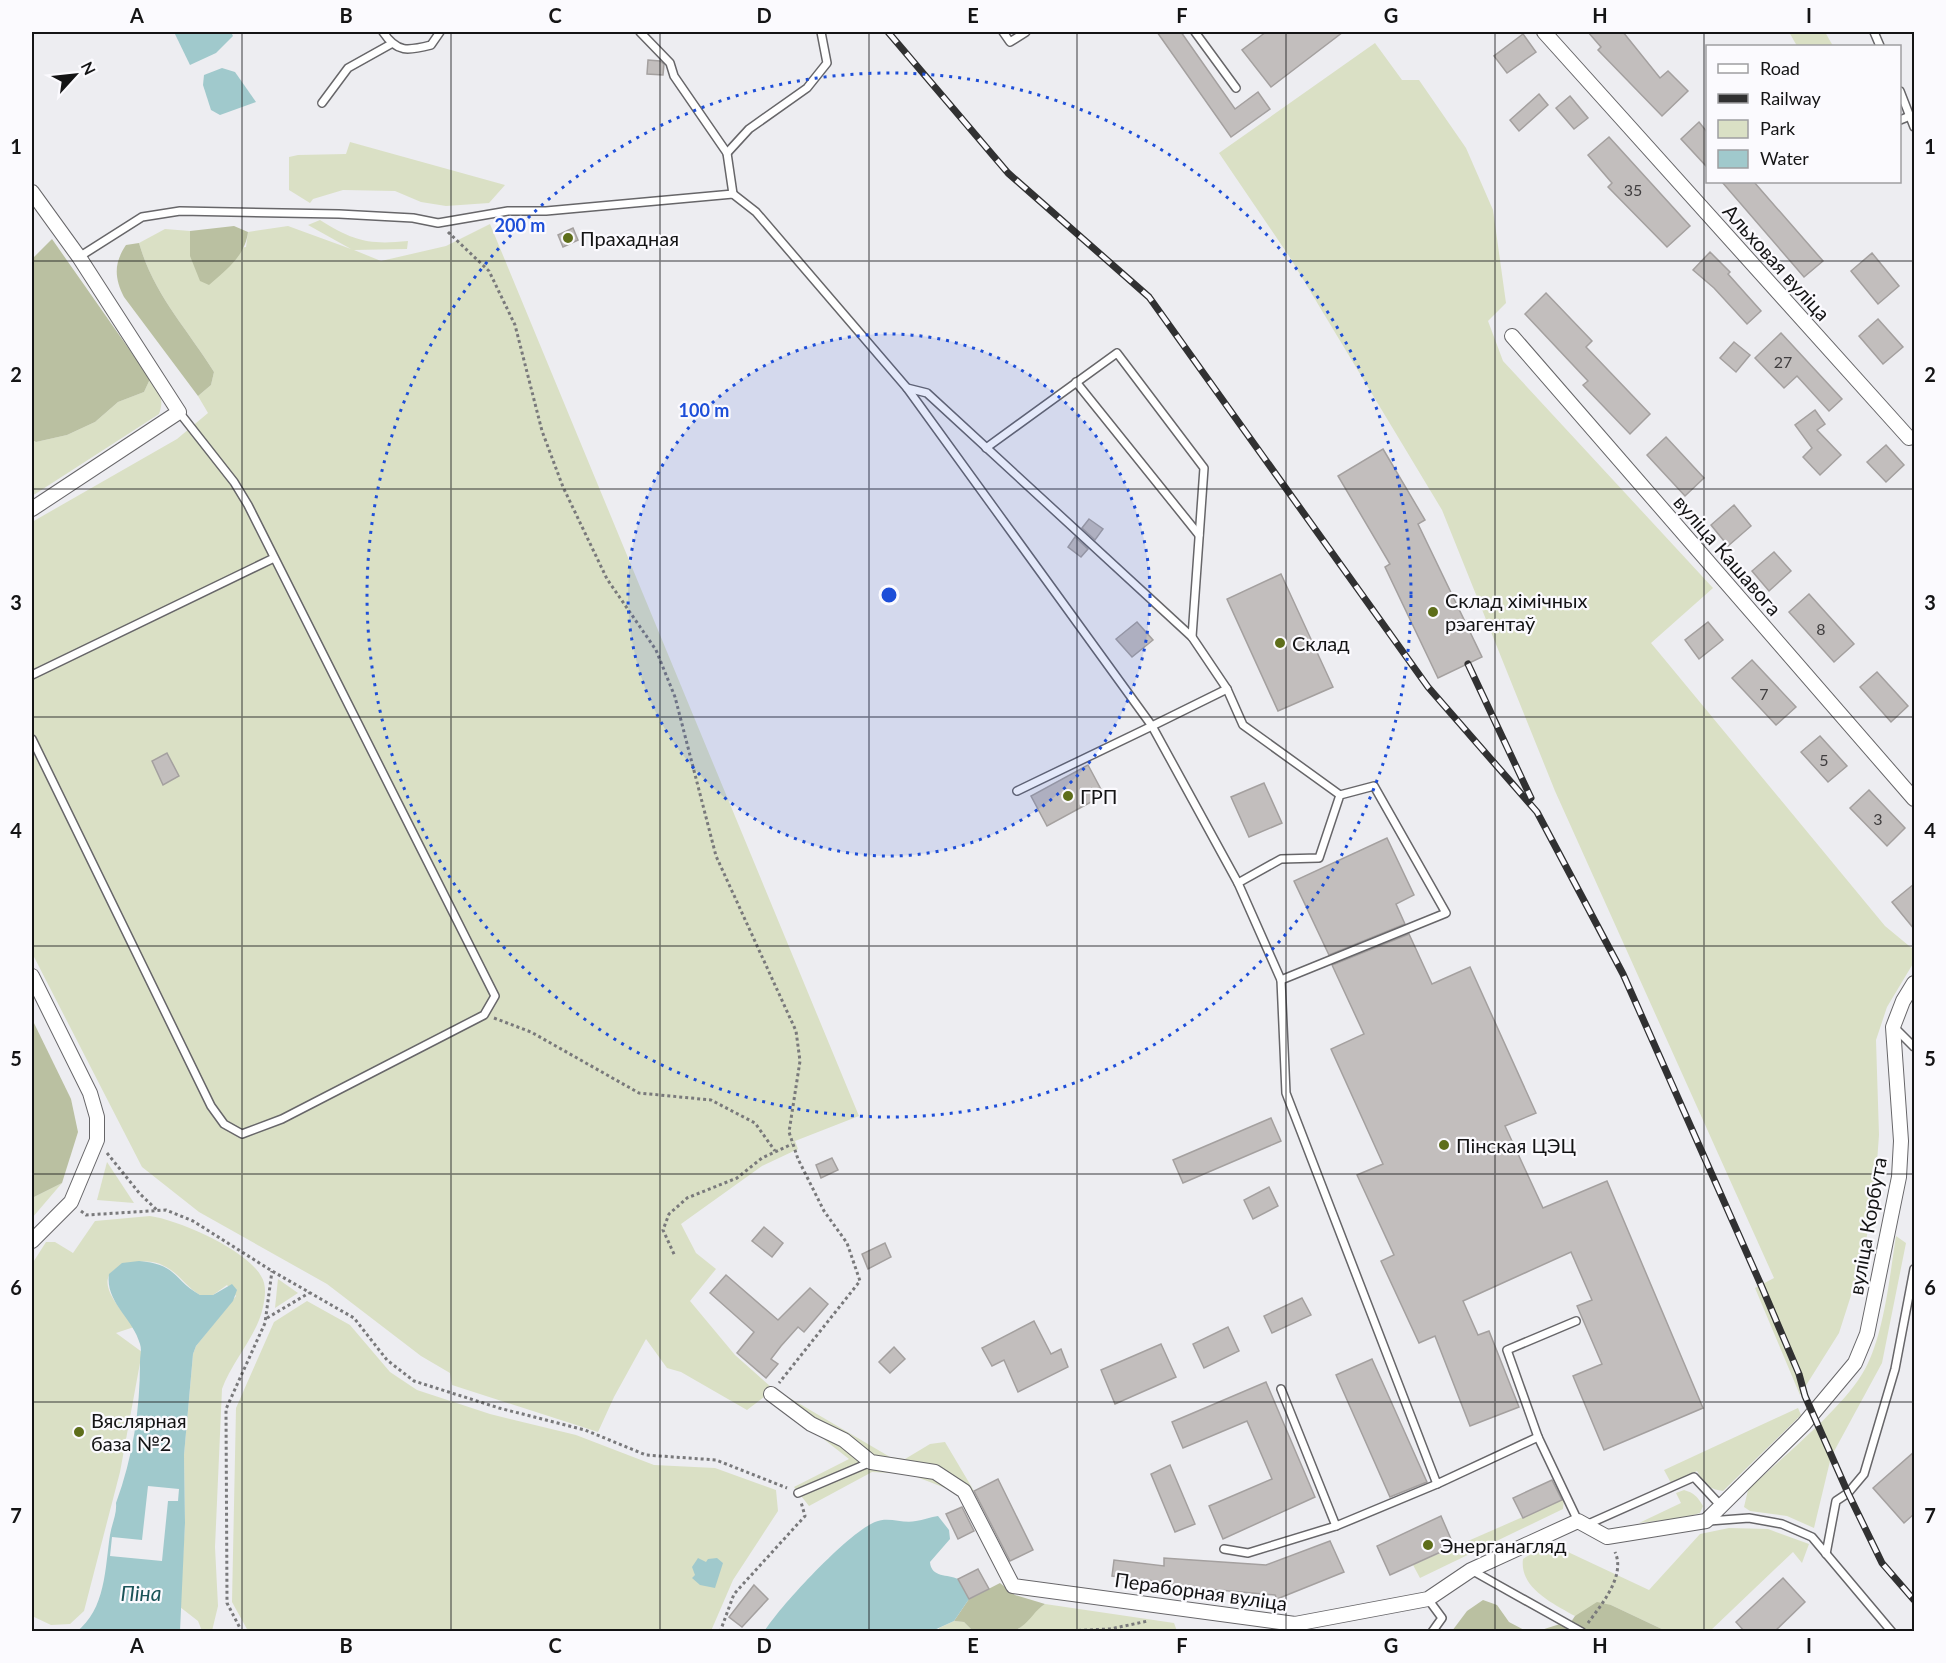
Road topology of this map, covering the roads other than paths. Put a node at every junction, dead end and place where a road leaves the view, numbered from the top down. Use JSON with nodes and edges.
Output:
{"nodes":[{"id":1,"x":383,"y":32,"type":"edge"},
{"id":2,"x":440,"y":32,"type":"edge"},
{"id":3,"x":640,"y":32,"type":"edge"},
{"id":4,"x":821,"y":32,"type":"edge"},
{"id":5,"x":1003,"y":32,"type":"edge"},
{"id":6,"x":1026,"y":32,"type":"edge"},
{"id":7,"x":1195,"y":32,"type":"edge"},
{"id":8,"x":1544,"y":32,"type":"edge"},
{"id":9,"x":391,"y":44,"type":"junction"},
{"id":10,"x":1236,"y":88,"type":"dead end"},
{"id":11,"x":1901,"y":96,"type":"edge"},
{"id":12,"x":322,"y":103,"type":"dead end"},
{"id":13,"x":1910,"y":116,"type":"junction"},
{"id":14,"x":1901,"y":119,"type":"edge"},
{"id":15,"x":1914,"y":127,"type":"edge"},
{"id":16,"x":727,"y":153,"type":"junction"},
{"id":17,"x":32,"y":192,"type":"edge"},
{"id":18,"x":734,"y":194,"type":"junction"},
{"id":19,"x":79,"y":257,"type":"junction"},
{"id":20,"x":1512,"y":336,"type":"dead end"},
{"id":21,"x":1076,"y":382,"type":"junction"},
{"id":22,"x":906,"y":388,"type":"junction"},
{"id":23,"x":179,"y":412,"type":"junction"},
{"id":24,"x":1909,"y":438,"type":"dead end"},
{"id":25,"x":986,"y":448,"type":"junction"},
{"id":26,"x":32,"y":509,"type":"edge"},
{"id":27,"x":1199,"y":535,"type":"junction"},
{"id":28,"x":274,"y":558,"type":"junction"},
{"id":29,"x":1192,"y":637,"type":"junction"},
{"id":30,"x":32,"y":675,"type":"edge"},
{"id":31,"x":1227,"y":689,"type":"junction"},
{"id":32,"x":1152,"y":726,"type":"junction"},
{"id":33,"x":32,"y":739,"type":"edge"},
{"id":34,"x":1017,"y":791,"type":"dead end"},
{"id":35,"x":1340,"y":795,"type":"junction"},
{"id":36,"x":1914,"y":800,"type":"edge"},
{"id":37,"x":1238,"y":883,"type":"junction"},
{"id":38,"x":32,"y":976,"type":"edge"},
{"id":39,"x":1281,"y":980,"type":"junction"},
{"id":40,"x":1914,"y":982,"type":"edge"},
{"id":41,"x":1893,"y":1027,"type":"junction"},
{"id":42,"x":1914,"y":1047,"type":"edge"},
{"id":43,"x":32,"y":1241,"type":"edge"},
{"id":44,"x":1914,"y":1271,"type":"edge"},
{"id":45,"x":1576,"y":1321,"type":"dead end"},
{"id":46,"x":1281,"y":1389,"type":"dead end"},
{"id":47,"x":771,"y":1394,"type":"road end"},
{"id":48,"x":1538,"y":1437,"type":"junction"},
{"id":49,"x":871,"y":1462,"type":"junction"},
{"id":50,"x":1437,"y":1484,"type":"junction"},
{"id":51,"x":798,"y":1493,"type":"road end"},
{"id":52,"x":1721,"y":1506,"type":"junction"},
{"id":53,"x":1706,"y":1521,"type":"junction"},
{"id":54,"x":1582,"y":1523,"type":"junction"},
{"id":55,"x":1336,"y":1526,"type":"junction"},
{"id":56,"x":1224,"y":1549,"type":"dead end"},
{"id":57,"x":1826,"y":1554,"type":"junction"},
{"id":58,"x":1471,"y":1570,"type":"junction"},
{"id":59,"x":1428,"y":1599,"type":"junction"},
{"id":60,"x":1582,"y":1631,"type":"edge"},
{"id":61,"x":1432,"y":1632,"type":"edge"},
{"id":62,"x":1892,"y":1632,"type":"edge"}],
"edges":[{"from":1,"to":9,"type":"lane"},
{"from":2,"to":9,"type":"lane"},
{"from":3,"to":16,"type":"lane"},
{"from":4,"to":16,"type":"lane"},
{"from":5,"to":6,"type":"lane"},
{"from":7,"to":10,"type":"lane"},
{"from":8,"to":24,"type":"street","name":"Альховая вуліца"},
{"from":9,"to":12,"type":"lane"},
{"from":11,"to":13,"type":"lane"},
{"from":13,"to":14,"type":"lane"},
{"from":13,"to":15,"type":"lane"},
{"from":16,"to":18,"type":"lane"},
{"from":17,"to":19,"type":"street"},
{"from":18,"to":19,"type":"lane"},
{"from":18,"to":22,"type":"lane"},
{"from":19,"to":23,"type":"street"},
{"from":20,"to":36,"type":"street","name":"вуліца Кашавога"},
{"from":21,"to":25,"type":"lane"},
{"from":21,"to":27,"type":"lane"},
{"from":21,"to":27,"type":"lane"},
{"from":22,"to":25,"type":"lane"},
{"from":22,"to":32,"type":"lane"},
{"from":23,"to":26,"type":"street"},
{"from":23,"to":28,"type":"lane"},
{"from":25,"to":29,"type":"lane"},
{"from":27,"to":29,"type":"lane"},
{"from":28,"to":30,"type":"lane"},
{"from":28,"to":33,"type":"lane"},
{"from":29,"to":31,"type":"lane"},
{"from":31,"to":32,"type":"lane"},
{"from":31,"to":35,"type":"lane"},
{"from":32,"to":34,"type":"lane"},
{"from":32,"to":37,"type":"lane"},
{"from":35,"to":37,"type":"lane"},
{"from":35,"to":39,"type":"lane"},
{"from":37,"to":39,"type":"lane"},
{"from":38,"to":43,"type":"street"},
{"from":39,"to":50,"type":"lane"},
{"from":40,"to":41,"type":"street","name":"вуліца Корбута"},
{"from":41,"to":42,"type":"lane"},
{"from":41,"to":52,"type":"street","name":"вуліца Корбута"},
{"from":44,"to":57,"type":"lane"},
{"from":45,"to":48,"type":"lane"},
{"from":46,"to":55,"type":"lane"},
{"from":47,"to":49,"type":"street"},
{"from":48,"to":50,"type":"lane"},
{"from":48,"to":54,"type":"lane"},
{"from":49,"to":51,"type":"lane"},
{"from":49,"to":59,"type":"street","name":"Пераборная вуліца"},
{"from":50,"to":55,"type":"lane"},
{"from":52,"to":53,"type":"street"},
{"from":52,"to":54,"type":"lane"},
{"from":53,"to":54,"type":"street"},
{"from":53,"to":57,"type":"lane"},
{"from":54,"to":58,"type":"street","name":"Пераборная вуліца"},
{"from":55,"to":56,"type":"lane"},
{"from":57,"to":62,"type":"lane"},
{"from":58,"to":59,"type":"street","name":"Пераборная вуліца"},
{"from":58,"to":60,"type":"lane"},
{"from":59,"to":61,"type":"lane"}]}
